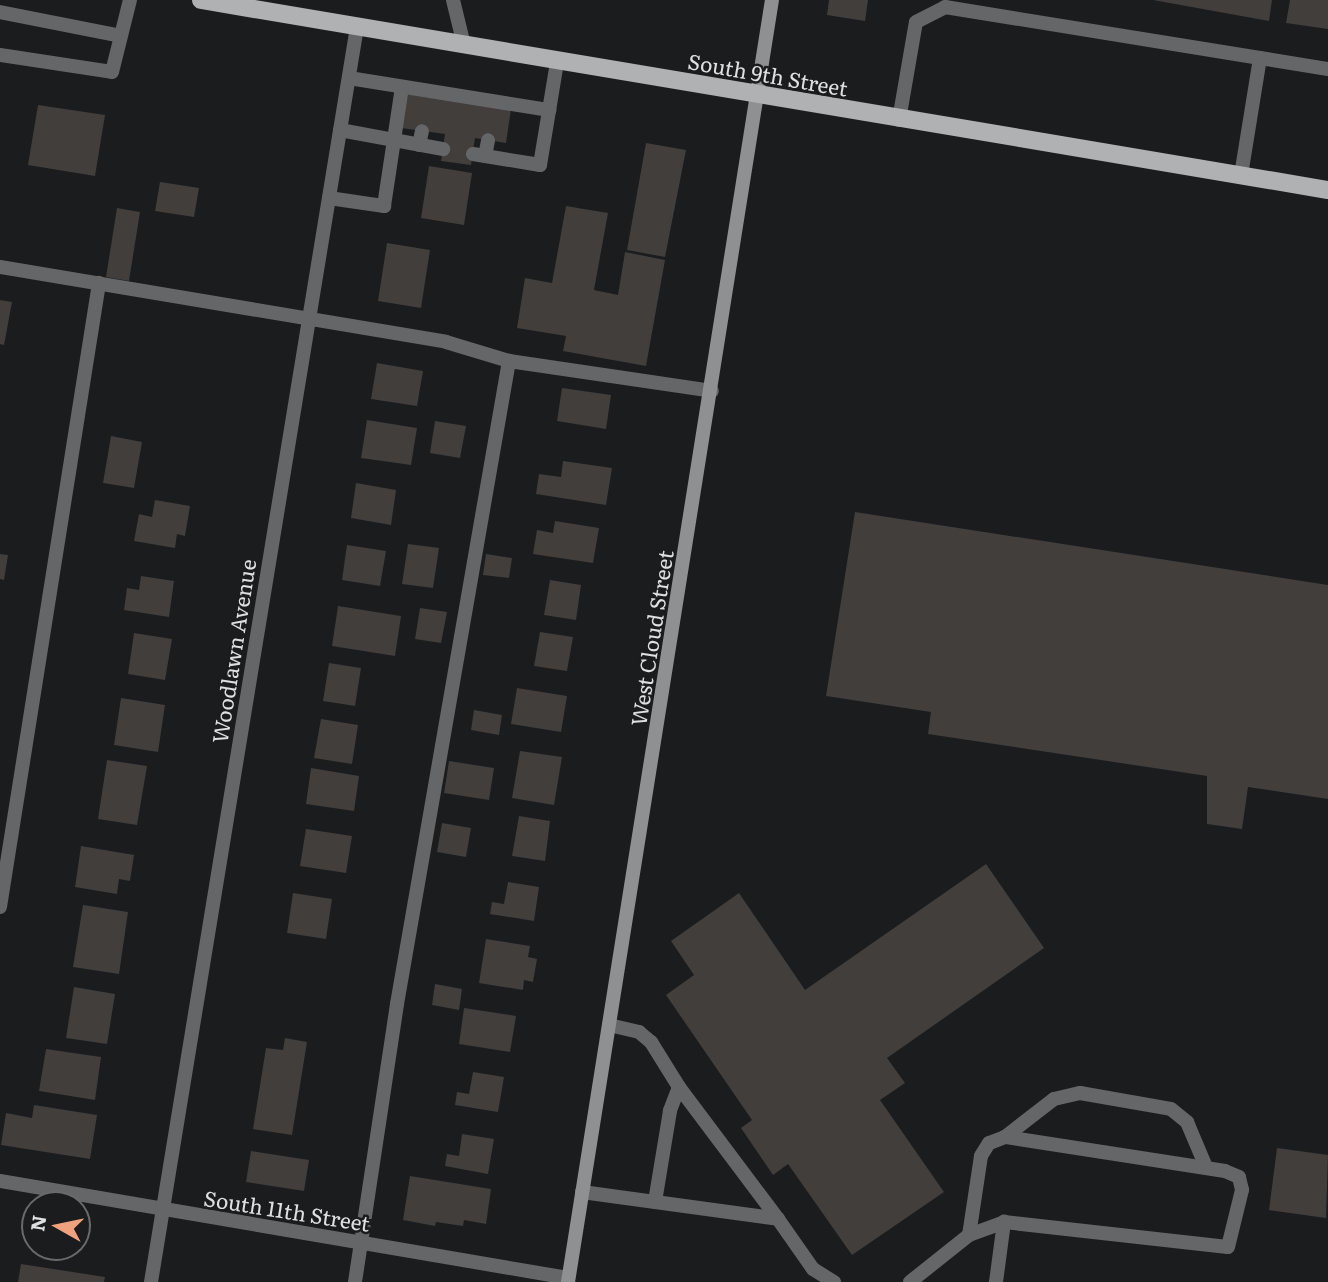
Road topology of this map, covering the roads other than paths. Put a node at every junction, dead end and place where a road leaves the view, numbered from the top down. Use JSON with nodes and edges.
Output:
{"nodes":[{"id":1,"x":130,"y":0,"type":"edge"},
{"id":2,"x":201,"y":0,"type":"edge"},
{"id":3,"x":453,"y":0,"type":"edge"},
{"id":4,"x":772,"y":0,"type":"edge"},
{"id":5,"x":0,"y":12,"type":"edge"},
{"id":6,"x":357,"y":27,"type":"junction"},
{"id":7,"x":121,"y":36,"type":"junction"},
{"id":8,"x":464,"y":45,"type":"junction"},
{"id":9,"x":0,"y":55,"type":"edge"},
{"id":10,"x":1260,"y":58,"type":"junction"},
{"id":11,"x":557,"y":62,"type":"junction"},
{"id":12,"x":1328,"y":69,"type":"edge"},
{"id":13,"x":349,"y":78,"type":"junction"},
{"id":14,"x":402,"y":87,"type":"junction"},
{"id":15,"x":758,"y":95,"type":"junction"},
{"id":16,"x":549,"y":110,"type":"junction"},
{"id":17,"x":899,"y":120,"type":"junction"},
{"id":18,"x":340,"y":130,"type":"junction"},
{"id":19,"x":394,"y":140,"type":"junction"},
{"id":20,"x":488,"y":140,"type":"dead end"},
{"id":21,"x":443,"y":149,"type":"dead end"},
{"id":22,"x":1241,"y":175,"type":"junction"},
{"id":23,"x":1328,"y":190,"type":"edge"},
{"id":24,"x":329,"y":198,"type":"junction"},
{"id":25,"x":0,"y":267,"type":"edge"},
{"id":26,"x":99,"y":283,"type":"junction"},
{"id":27,"x":309,"y":318,"type":"junction"},
{"id":28,"x":509,"y":360,"type":"junction"},
{"id":29,"x":712,"y":391,"type":"junction"},
{"id":30,"x":0,"y":906,"type":"edge"},
{"id":31,"x":609,"y":1025,"type":"junction"},
{"id":32,"x":680,"y":1087,"type":"junction"},
{"id":33,"x":1005,"y":1137,"type":"junction"},
{"id":34,"x":1206,"y":1167,"type":"junction"},
{"id":35,"x":0,"y":1181,"type":"edge"},
{"id":36,"x":582,"y":1192,"type":"junction"},
{"id":37,"x":655,"y":1202,"type":"junction"},
{"id":38,"x":162,"y":1210,"type":"junction"},
{"id":39,"x":778,"y":1219,"type":"junction"},
{"id":40,"x":1004,"y":1222,"type":"junction"},
{"id":41,"x":969,"y":1235,"type":"junction"},
{"id":42,"x":362,"y":1243,"type":"junction"},
{"id":43,"x":568,"y":1280,"type":"edge"},
{"id":44,"x":150,"y":1282,"type":"edge"},
{"id":45,"x":355,"y":1282,"type":"edge"},
{"id":46,"x":834,"y":1282,"type":"edge"},
{"id":47,"x":910,"y":1282,"type":"edge"},
{"id":48,"x":996,"y":1282,"type":"edge"}],
"edges":[{"from":1,"to":7,"type":"street"},
{"from":2,"to":6,"type":"main road","name":"South 9th Street"},
{"from":3,"to":8,"type":"street"},
{"from":4,"to":15,"type":"main road","name":"West Cloud Street"},
{"from":5,"to":7,"type":"street"},
{"from":6,"to":8,"type":"main road","name":"South 9th Street"},
{"from":6,"to":13,"type":"street","name":"Woodlawn Avenue"},
{"from":7,"to":9,"type":"street"},
{"from":8,"to":11,"type":"main road","name":"South 9th Street"},
{"from":10,"to":12,"type":"street"},
{"from":10,"to":17,"type":"street"},
{"from":10,"to":22,"type":"street"},
{"from":11,"to":15,"type":"main road","name":"South 9th Street"},
{"from":11,"to":16,"type":"street"},
{"from":13,"to":14,"type":"street"},
{"from":13,"to":18,"type":"street","name":"Woodlawn Avenue"},
{"from":14,"to":16,"type":"street"},
{"from":14,"to":19,"type":"street"},
{"from":15,"to":17,"type":"main road","name":"South 9th Street"},
{"from":15,"to":29,"type":"main road","name":"West Cloud Street"},
{"from":16,"to":20,"type":"street"},
{"from":17,"to":22,"type":"main road","name":"South 9th Street"},
{"from":18,"to":19,"type":"street"},
{"from":18,"to":24,"type":"street","name":"Woodlawn Avenue"},
{"from":19,"to":21,"type":"street"},
{"from":19,"to":24,"type":"street"},
{"from":22,"to":23,"type":"main road","name":"South 9th Street"},
{"from":24,"to":27,"type":"street","name":"Woodlawn Avenue"},
{"from":25,"to":26,"type":"street"},
{"from":26,"to":27,"type":"street"},
{"from":26,"to":30,"type":"street"},
{"from":27,"to":28,"type":"street"},
{"from":27,"to":38,"type":"street","name":"Woodlawn Avenue"},
{"from":28,"to":29,"type":"street"},
{"from":28,"to":42,"type":"street"},
{"from":29,"to":31,"type":"main road","name":"West Cloud Street"},
{"from":31,"to":32,"type":"street"},
{"from":31,"to":36,"type":"main road","name":"West Cloud Street"},
{"from":32,"to":37,"type":"street"},
{"from":32,"to":39,"type":"street"},
{"from":33,"to":34,"type":"street"},
{"from":33,"to":34,"type":"street"},
{"from":33,"to":41,"type":"street"},
{"from":34,"to":40,"type":"street"},
{"from":35,"to":38,"type":"street","name":"South 11th Street"},
{"from":36,"to":37,"type":"street"},
{"from":36,"to":43,"type":"main road","name":"West Cloud Street"},
{"from":37,"to":39,"type":"street"},
{"from":38,"to":42,"type":"street","name":"South 11th Street"},
{"from":38,"to":44,"type":"street","name":"Woodlawn Avenue"},
{"from":39,"to":46,"type":"street"},
{"from":40,"to":41,"type":"street"},
{"from":40,"to":48,"type":"street"},
{"from":41,"to":47,"type":"street"},
{"from":42,"to":43,"type":"street","name":"South 11th Street"},
{"from":42,"to":45,"type":"street"}]}
